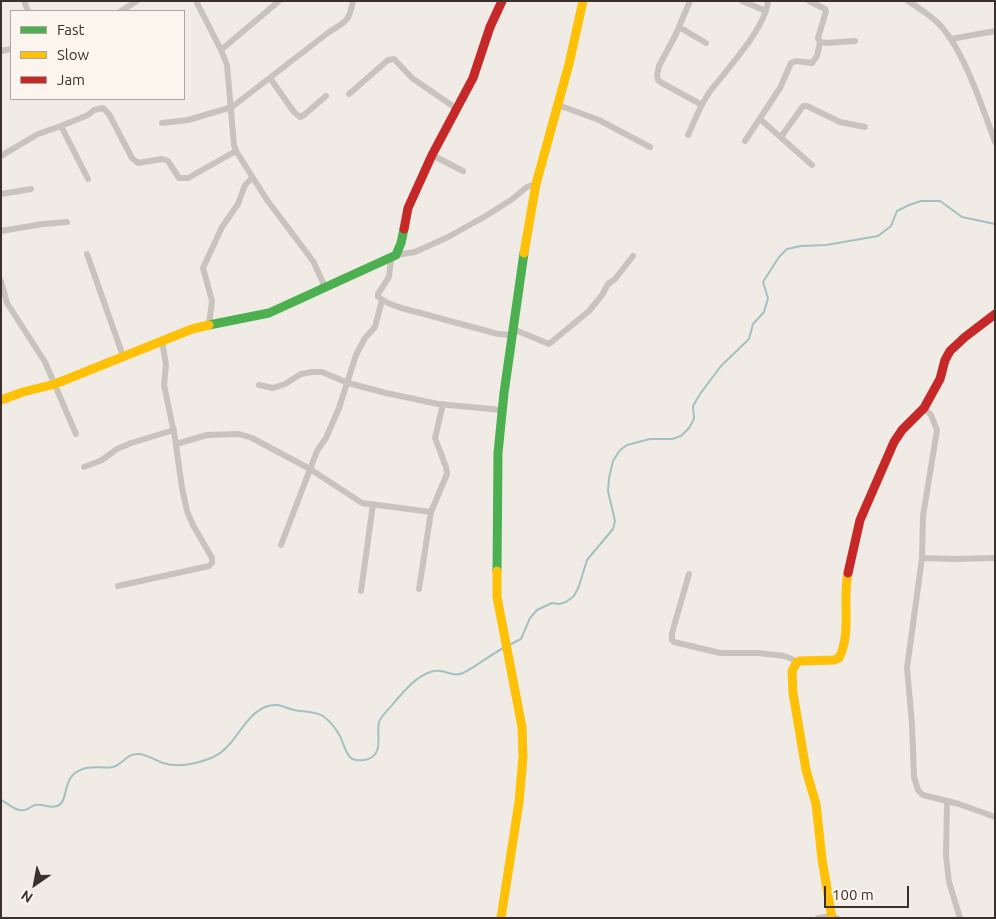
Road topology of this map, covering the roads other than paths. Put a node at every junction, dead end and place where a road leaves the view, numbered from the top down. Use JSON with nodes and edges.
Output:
{"nodes":[{"id":1,"x":137,"y":1,"type":"edge"},
{"id":2,"x":196,"y":1,"type":"edge"},
{"id":3,"x":279,"y":1,"type":"edge"},
{"id":4,"x":353,"y":1,"type":"edge"},
{"id":5,"x":502,"y":1,"type":"edge"},
{"id":6,"x":583,"y":1,"type":"edge"},
{"id":7,"x":690,"y":1,"type":"edge"},
{"id":8,"x":742,"y":1,"type":"edge"},
{"id":9,"x":768,"y":1,"type":"edge"},
{"id":10,"x":809,"y":1,"type":"edge"},
{"id":11,"x":908,"y":1,"type":"edge"},
{"id":12,"x":125,"y":7,"type":"edge"},
{"id":13,"x":766,"y":11,"type":"junction"},
{"id":14,"x":679,"y":27,"type":"junction"},
{"id":15,"x":995,"y":31,"type":"edge"},
{"id":16,"x":951,"y":40,"type":"junction"},
{"id":17,"x":855,"y":41,"type":"dead end"},
{"id":18,"x":820,"y":42,"type":"junction"},
{"id":19,"x":706,"y":43,"type":"dead end"},
{"id":20,"x":221,"y":50,"type":"junction"},
{"id":21,"x":270,"y":78,"type":"junction"},
{"id":22,"x":349,"y":94,"type":"dead end"},
{"id":23,"x":326,"y":96,"type":"dead end"},
{"id":24,"x":558,"y":105,"type":"junction"},
{"id":25,"x":702,"y":105,"type":"junction"},
{"id":26,"x":232,"y":107,"type":"junction"},
{"id":27,"x":457,"y":109,"type":"junction"},
{"id":28,"x":760,"y":118,"type":"junction"},
{"id":29,"x":162,"y":123,"type":"dead end"},
{"id":30,"x":62,"y":126,"type":"junction"},
{"id":31,"x":866,"y":127,"type":"dead end"},
{"id":32,"x":688,"y":135,"type":"dead end"},
{"id":33,"x":781,"y":137,"type":"junction"},
{"id":34,"x":745,"y":141,"type":"dead end"},
{"id":35,"x":995,"y":142,"type":"edge"},
{"id":36,"x":650,"y":147,"type":"dead end"},
{"id":37,"x":236,"y":151,"type":"junction"},
{"id":38,"x":432,"y":155,"type":"junction"},
{"id":39,"x":1,"y":156,"type":"edge"},
{"id":40,"x":812,"y":165,"type":"dead end"},
{"id":41,"x":463,"y":171,"type":"dead end"},
{"id":42,"x":252,"y":178,"type":"junction"},
{"id":43,"x":88,"y":179,"type":"dead end"},
{"id":44,"x":536,"y":184,"type":"junction"},
{"id":45,"x":31,"y":189,"type":"dead end"},
{"id":46,"x":1,"y":194,"type":"edge"},
{"id":47,"x":67,"y":222,"type":"dead end"},
{"id":48,"x":1,"y":231,"type":"edge"},
{"id":49,"x":87,"y":254,"type":"dead end"},
{"id":50,"x":633,"y":256,"type":"dead end"},
{"id":51,"x":393,"y":257,"type":"junction"},
{"id":52,"x":1,"y":281,"type":"edge"},
{"id":53,"x":325,"y":287,"type":"junction"},
{"id":54,"x":382,"y":300,"type":"junction"},
{"id":55,"x":994,"y":315,"type":"edge"},
{"id":56,"x":210,"y":325,"type":"junction"},
{"id":57,"x":512,"y":332,"type":"junction"},
{"id":58,"x":162,"y":341,"type":"junction"},
{"id":59,"x":123,"y":356,"type":"junction"},
{"id":60,"x":348,"y":383,"type":"junction"},
{"id":61,"x":55,"y":384,"type":"junction"},
{"id":62,"x":259,"y":385,"type":"dead end"},
{"id":63,"x":1,"y":400,"type":"edge"},
{"id":64,"x":443,"y":404,"type":"junction"},
{"id":65,"x":924,"y":408,"type":"junction"},
{"id":66,"x":502,"y":410,"type":"junction"},
{"id":67,"x":174,"y":430,"type":"junction"},
{"id":68,"x":76,"y":434,"type":"dead end"},
{"id":69,"x":176,"y":444,"type":"junction"},
{"id":70,"x":84,"y":467,"type":"dead end"},
{"id":71,"x":310,"y":469,"type":"junction"},
{"id":72,"x":372,"y":504,"type":"junction"},
{"id":73,"x":431,"y":512,"type":"junction"},
{"id":74,"x":281,"y":545,"type":"dead end"},
{"id":75,"x":922,"y":558,"type":"junction"},
{"id":76,"x":995,"y":558,"type":"edge"},
{"id":77,"x":689,"y":574,"type":"dead end"},
{"id":78,"x":118,"y":586,"type":"dead end"},
{"id":79,"x":419,"y":589,"type":"dead end"},
{"id":80,"x":361,"y":591,"type":"dead end"},
{"id":81,"x":797,"y":662,"type":"junction"},
{"id":82,"x":947,"y":801,"type":"junction"},
{"id":83,"x":995,"y":817,"type":"edge"},
{"id":84,"x":833,"y":917,"type":"edge"},
{"id":85,"x":501,"y":918,"type":"edge"},
{"id":86,"x":818,"y":918,"type":"edge"},
{"id":87,"x":960,"y":918,"type":"edge"}],
"edges":[{"from":1,"to":12,"type":"street"},
{"from":2,"to":20,"type":"street"},
{"from":3,"to":20,"type":"street"},
{"from":4,"to":21,"type":"street"},
{"from":5,"to":27,"type":"street"},
{"from":6,"to":24,"type":"street"},
{"from":7,"to":14,"type":"street"},
{"from":8,"to":13,"type":"street"},
{"from":9,"to":13,"type":"street"},
{"from":10,"to":18,"type":"street"},
{"from":11,"to":16,"type":"street"},
{"from":13,"to":25,"type":"street"},
{"from":14,"to":19,"type":"street"},
{"from":14,"to":25,"type":"street"},
{"from":15,"to":16,"type":"street"},
{"from":16,"to":35,"type":"street"},
{"from":17,"to":18,"type":"street"},
{"from":18,"to":28,"type":"street"},
{"from":20,"to":26,"type":"street"},
{"from":21,"to":23,"type":"street"},
{"from":21,"to":26,"type":"street"},
{"from":22,"to":27,"type":"street"},
{"from":24,"to":36,"type":"street"},
{"from":24,"to":44,"type":"street"},
{"from":25,"to":32,"type":"street"},
{"from":26,"to":29,"type":"street"},
{"from":26,"to":37,"type":"street"},
{"from":27,"to":38,"type":"street"},
{"from":28,"to":33,"type":"street"},
{"from":28,"to":34,"type":"street"},
{"from":30,"to":37,"type":"street"},
{"from":30,"to":39,"type":"street"},
{"from":30,"to":43,"type":"street"},
{"from":31,"to":33,"type":"street"},
{"from":33,"to":40,"type":"street"},
{"from":37,"to":42,"type":"street"},
{"from":38,"to":41,"type":"street"},
{"from":38,"to":51,"type":"street"},
{"from":42,"to":53,"type":"street"},
{"from":42,"to":56,"type":"street"},
{"from":44,"to":51,"type":"street"},
{"from":44,"to":57,"type":"street"},
{"from":45,"to":46,"type":"street"},
{"from":47,"to":48,"type":"street"},
{"from":49,"to":59,"type":"street"},
{"from":50,"to":57,"type":"street"},
{"from":51,"to":53,"type":"street"},
{"from":51,"to":54,"type":"street"},
{"from":52,"to":61,"type":"street"},
{"from":53,"to":56,"type":"street"},
{"from":54,"to":57,"type":"street"},
{"from":54,"to":60,"type":"street"},
{"from":55,"to":65,"type":"street"},
{"from":56,"to":58,"type":"street"},
{"from":57,"to":66,"type":"street"},
{"from":58,"to":59,"type":"street"},
{"from":58,"to":67,"type":"street"},
{"from":59,"to":61,"type":"street"},
{"from":60,"to":62,"type":"street"},
{"from":60,"to":64,"type":"street"},
{"from":60,"to":71,"type":"street"},
{"from":61,"to":63,"type":"street"},
{"from":61,"to":68,"type":"street"},
{"from":64,"to":66,"type":"street"},
{"from":64,"to":73,"type":"street"},
{"from":65,"to":75,"type":"street"},
{"from":65,"to":81,"type":"street"},
{"from":66,"to":85,"type":"street"},
{"from":67,"to":69,"type":"street"},
{"from":67,"to":70,"type":"street"},
{"from":69,"to":71,"type":"street"},
{"from":69,"to":78,"type":"street"},
{"from":71,"to":72,"type":"street"},
{"from":71,"to":74,"type":"street"},
{"from":72,"to":73,"type":"street"},
{"from":72,"to":80,"type":"street"},
{"from":73,"to":79,"type":"street"},
{"from":75,"to":76,"type":"street"},
{"from":75,"to":82,"type":"street"},
{"from":77,"to":81,"type":"street"},
{"from":81,"to":84,"type":"street"},
{"from":82,"to":83,"type":"street"},
{"from":82,"to":87,"type":"street"},
{"from":84,"to":86,"type":"street"}]}
